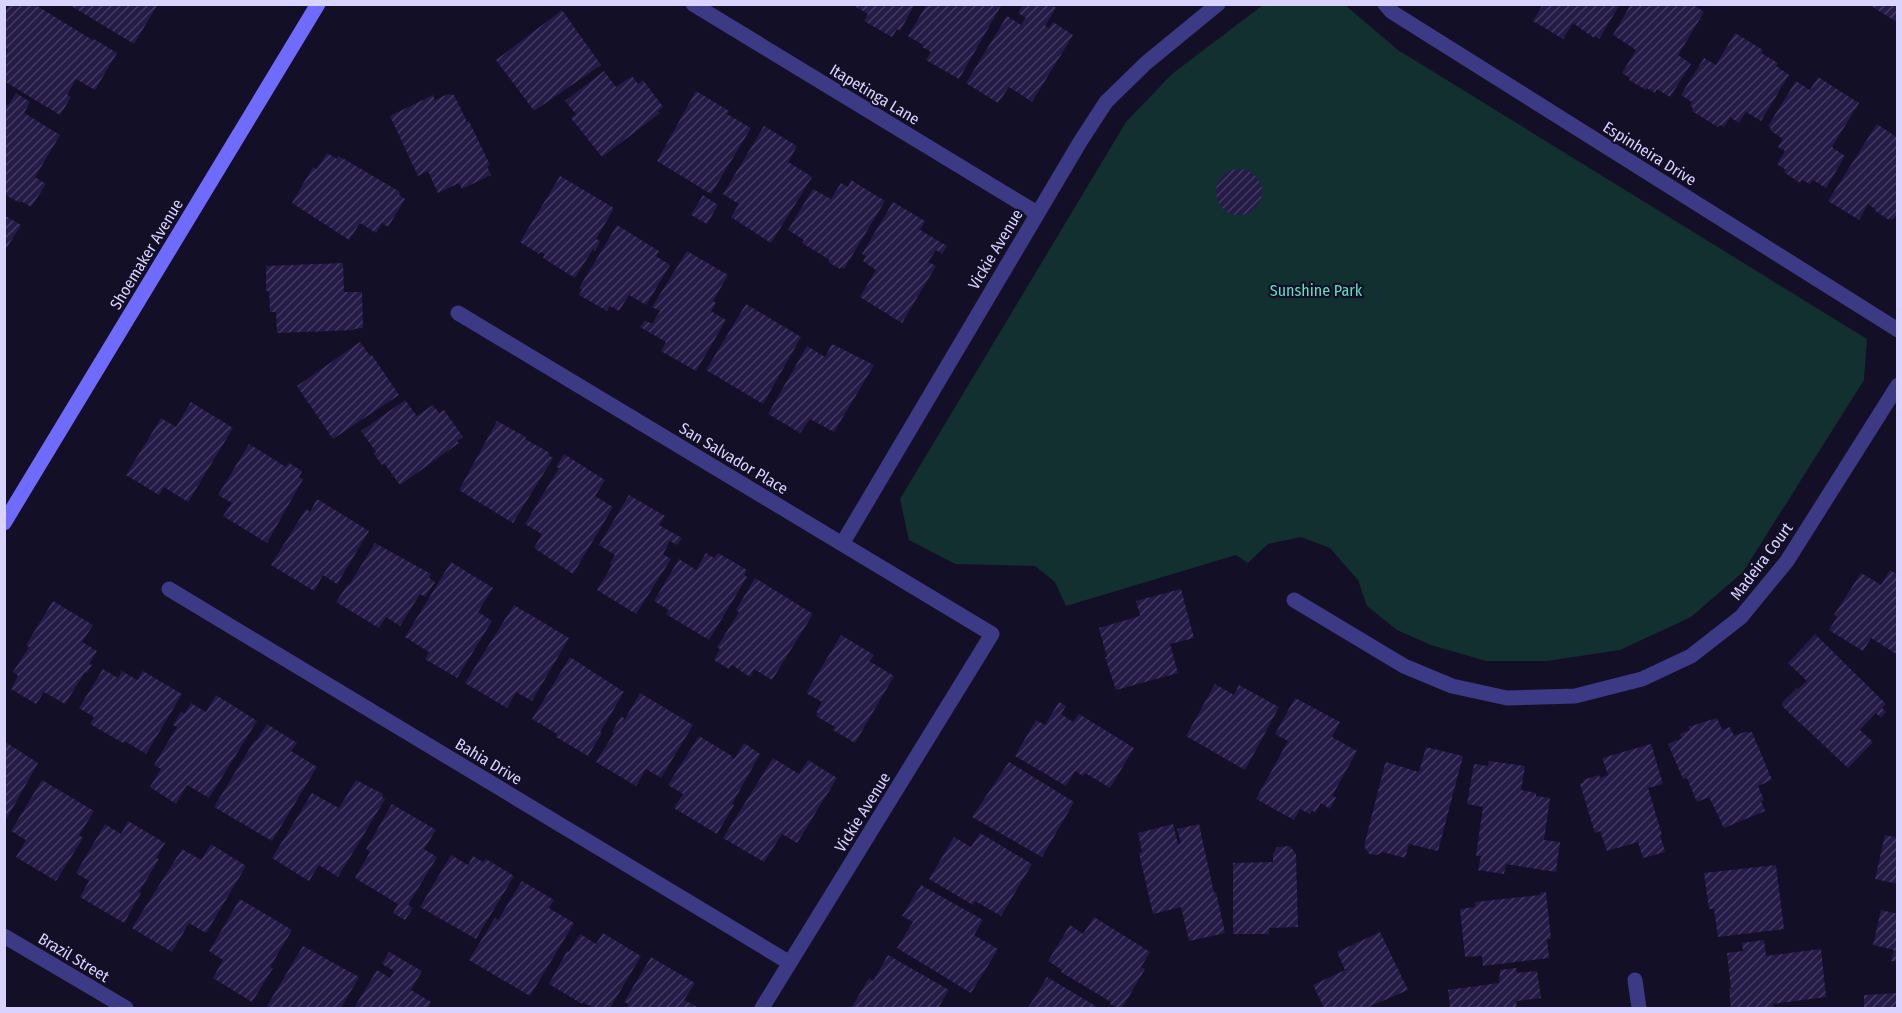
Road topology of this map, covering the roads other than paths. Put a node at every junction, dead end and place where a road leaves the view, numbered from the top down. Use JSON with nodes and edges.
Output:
{"nodes":[{"id":1,"x":318,"y":4,"type":"edge"},
{"id":2,"x":693,"y":4,"type":"edge"},
{"id":3,"x":1218,"y":4,"type":"edge"},
{"id":4,"x":1385,"y":4,"type":"edge"},
{"id":5,"x":1037,"y":213,"type":"junction"},
{"id":6,"x":458,"y":313,"type":"dead end"},
{"id":7,"x":1898,"y":330,"type":"edge"},
{"id":8,"x":1898,"y":385,"type":"edge"},
{"id":9,"x":4,"y":523,"type":"edge"},
{"id":10,"x":842,"y":544,"type":"junction"},
{"id":11,"x":169,"y":589,"type":"dead end"},
{"id":12,"x":1294,"y":600,"type":"dead end"},
{"id":13,"x":992,"y":634,"type":"joint"},
{"id":14,"x":4,"y":936,"type":"edge"},
{"id":15,"x":790,"y":963,"type":"junction"},
{"id":16,"x":1635,"y":980,"type":"dead end"},
{"id":17,"x":126,"y":1008,"type":"edge"},
{"id":18,"x":762,"y":1008,"type":"edge"},
{"id":19,"x":1639,"y":1008,"type":"edge"}],
"edges":[{"from":1,"to":9,"type":"street","name":"Shoemaker Avenue"},
{"from":2,"to":5,"type":"street","name":"Itapetinga Lane"},
{"from":3,"to":5,"type":"street","name":"Vickie Avenue"},
{"from":4,"to":7,"type":"street","name":"Espinheira Drive"},
{"from":5,"to":10,"type":"street","name":"Vickie Avenue"},
{"from":6,"to":10,"type":"street","name":"San Salvador Place"},
{"from":8,"to":12,"type":"street","name":"Madeira Court"},
{"from":10,"to":13,"type":"street","name":"San Salvador Place"},
{"from":11,"to":15,"type":"street","name":"Bahia Drive"},
{"from":13,"to":15,"type":"street","name":"Vickie Avenue"},
{"from":14,"to":17,"type":"street","name":"Brazil Street"},
{"from":15,"to":18,"type":"street","name":"Vickie Avenue"},
{"from":16,"to":19,"type":"street"}]}
